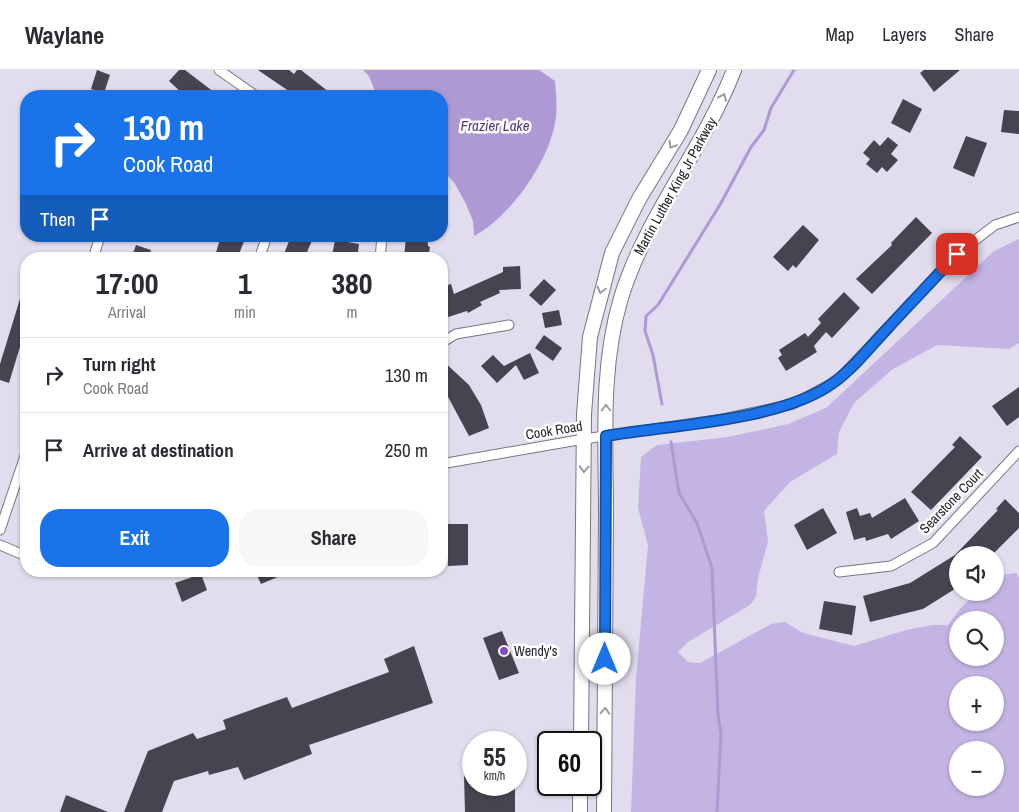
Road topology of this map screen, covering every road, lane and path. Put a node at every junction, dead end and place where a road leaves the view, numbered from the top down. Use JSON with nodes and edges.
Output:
{"nodes":[{"id":1,"x":219,"y":70,"type":"edge"},
{"id":2,"x":709,"y":70,"type":"edge"},
{"id":3,"x":734,"y":70,"type":"edge"},
{"id":4,"x":247,"y":90,"type":"edge"},
{"id":5,"x":1019,"y":217,"type":"edge"},
{"id":6,"x":509,"y":325,"type":"dead end"},
{"id":7,"x":448,"y":339,"type":"edge"},
{"id":8,"x":606,"y":436,"type":"junction"},
{"id":9,"x":584,"y":439,"type":"junction"},
{"id":10,"x":1019,"y":451,"type":"edge"},
{"id":11,"x":448,"y":463,"type":"edge"},
{"id":12,"x":20,"y":471,"type":"edge"},
{"id":13,"x":0,"y":530,"type":"edge"},
{"id":14,"x":0,"y":545,"type":"edge"},
{"id":15,"x":20,"y":553,"type":"edge"},
{"id":16,"x":839,"y":572,"type":"dead end"},
{"id":17,"x":581,"y":731,"type":"edge"},
{"id":18,"x":580,"y":796,"type":"edge"},
{"id":19,"x":580,"y":812,"type":"edge"},
{"id":20,"x":604,"y":812,"type":"edge"}],
"edges":[{"from":1,"to":4,"type":"street"},
{"from":2,"to":9,"type":"main road","name":"Martin Luther King Jr Parkway","one_way":true},
{"from":8,"to":3,"type":"main road","name":"Martin Luther King Jr Parkway","one_way":true},
{"from":5,"to":8,"type":"street","name":"Cook Road"},
{"from":6,"to":7,"type":"street"},
{"from":8,"to":9,"type":"street","name":"Cook Road"},
{"from":20,"to":8,"type":"main road","name":"Martin Luther King Jr Parkway","one_way":true},
{"from":9,"to":11,"type":"street","name":"Cook Road"},
{"from":9,"to":17,"type":"main road","name":"Martin Luther King Jr Parkway","one_way":true},
{"from":10,"to":16,"type":"street","name":"Searstone Court"},
{"from":12,"to":13,"type":"street"},
{"from":14,"to":15,"type":"street"},
{"from":18,"to":19,"type":"main road"}]}
